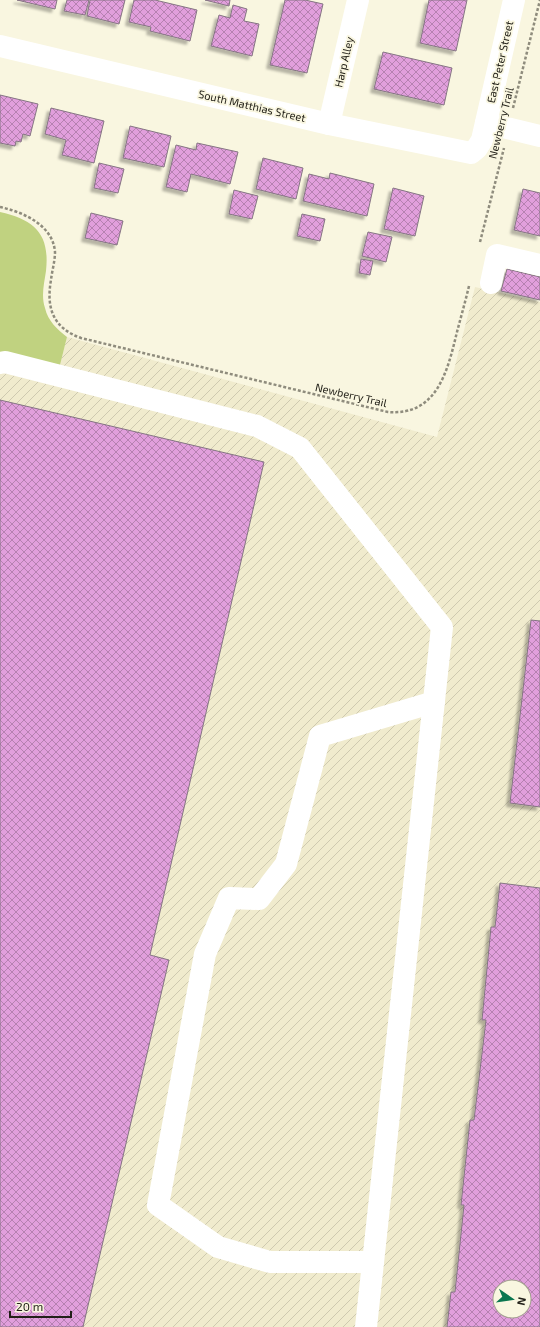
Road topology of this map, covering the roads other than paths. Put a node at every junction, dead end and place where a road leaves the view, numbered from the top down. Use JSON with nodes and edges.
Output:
{"nodes":[{"id":1,"x":358,"y":0,"type":"edge"},
{"id":2,"x":514,"y":0,"type":"edge"},
{"id":3,"x":0,"y":46,"type":"edge"},
{"id":4,"x":486,"y":123,"type":"junction"},
{"id":5,"x":329,"y":124,"type":"junction"},
{"id":6,"x":540,"y":136,"type":"edge"},
{"id":7,"x":540,"y":265,"type":"edge"},
{"id":8,"x":480,"y":283,"type":"road end"},
{"id":9,"x":0,"y":363,"type":"edge"},
{"id":10,"x":434,"y":702,"type":"junction"},
{"id":11,"x":373,"y":1262,"type":"junction"},
{"id":12,"x":366,"y":1327,"type":"edge"}],
"edges":[{"from":1,"to":5,"type":"street","name":"Harp Alley"},
{"from":2,"to":4,"type":"street","name":"East Peter Street"},
{"from":3,"to":5,"type":"street","name":"South Matthias Street"},
{"from":4,"to":5,"type":"street","name":"South Matthias Street"},
{"from":4,"to":6,"type":"street"},
{"from":7,"to":8,"type":"street"},
{"from":9,"to":10,"type":"street"},
{"from":10,"to":11,"type":"street"},
{"from":10,"to":11,"type":"street"},
{"from":11,"to":12,"type":"street"}]}
